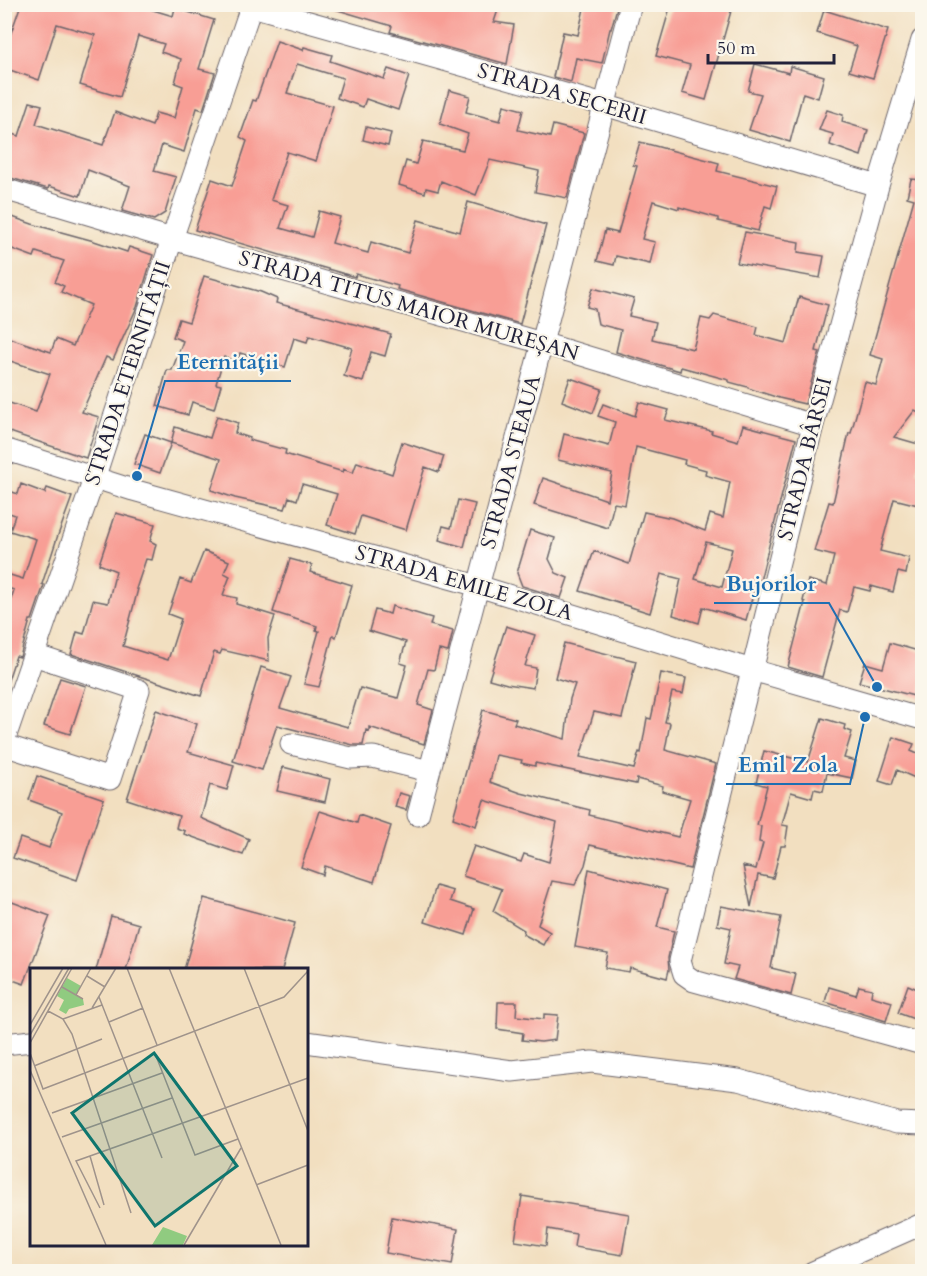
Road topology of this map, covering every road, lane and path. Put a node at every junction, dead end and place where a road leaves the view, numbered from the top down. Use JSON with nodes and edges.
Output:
{"nodes":[{"id":1,"x":631,"y":4,"type":"edge"},
{"id":2,"x":249,"y":5,"type":"edge"},
{"id":3,"x":922,"y":40,"type":"edge"},
{"id":4,"x":604,"y":105,"type":"junction"},
{"id":5,"x":878,"y":186,"type":"junction"},
{"id":6,"x":4,"y":189,"type":"edge"},
{"id":7,"x":172,"y":239,"type":"junction"},
{"id":8,"x":542,"y":343,"type":"junction"},
{"id":9,"x":813,"y":424,"type":"junction"},
{"id":10,"x":4,"y":449,"type":"edge"},
{"id":11,"x":95,"y":476,"type":"junction"},
{"id":12,"x":478,"y":586,"type":"junction"},
{"id":13,"x":34,"y":655,"type":"junction"},
{"id":14,"x":752,"y":670,"type":"junction"},
{"id":15,"x":922,"y":719,"type":"edge"},
{"id":16,"x":4,"y":743,"type":"edge"},
{"id":17,"x":291,"y":744,"type":"dead end"},
{"id":18,"x":429,"y":771,"type":"junction"},
{"id":19,"x":418,"y":815,"type":"dead end"},
{"id":20,"x":30,"y":1041,"type":"edge"},
{"id":21,"x":308,"y":1042,"type":"edge"},
{"id":22,"x":4,"y":1044,"type":"edge"},
{"id":23,"x":922,"y":1044,"type":"edge"},
{"id":24,"x":922,"y":1124,"type":"edge"},
{"id":25,"x":922,"y":1224,"type":"edge"},
{"id":26,"x":813,"y":1272,"type":"edge"}],
"edges":[{"from":1,"to":4,"type":"street","name":"STRADA STEAUA"},
{"from":2,"to":4,"type":"street","name":"STRADA SECERII"},
{"from":2,"to":7,"type":"street","name":"STRADA ETERNITĂȚII"},
{"from":3,"to":5,"type":"street","name":"STRADA BÂRSEI"},
{"from":4,"to":5,"type":"street","name":"STRADA SECERII"},
{"from":4,"to":8,"type":"street","name":"STRADA STEAUA"},
{"from":5,"to":9,"type":"street","name":"STRADA BÂRSEI"},
{"from":6,"to":7,"type":"street","name":"STRADA TITUS MAIOR MUREȘAN"},
{"from":7,"to":8,"type":"street","name":"STRADA TITUS MAIOR MUREȘAN"},
{"from":7,"to":11,"type":"street","name":"STRADA ETERNITĂȚII"},
{"from":8,"to":9,"type":"street","name":"STRADA TITUS MAIOR MUREȘAN"},
{"from":8,"to":12,"type":"street","name":"STRADA STEAUA"},
{"from":9,"to":14,"type":"street","name":"STRADA BÂRSEI"},
{"from":10,"to":11,"type":"street","name":"STRADA EMILE ZOLA"},
{"from":11,"to":12,"type":"street","name":"STRADA EMILE ZOLA"},
{"from":11,"to":13,"type":"street","name":"STRADA ETERNITĂȚII"},
{"from":12,"to":14,"type":"street","name":"STRADA EMILE ZOLA"},
{"from":12,"to":18,"type":"street","name":"STRADA STEAUA"},
{"from":13,"to":16,"type":"street","name":"STRADA ETERNITĂȚII"},
{"from":13,"to":16,"type":"street"},
{"from":14,"to":15,"type":"street","name":"STRADA EMILE ZOLA"},
{"from":14,"to":23,"type":"street","name":"STRADA BÂRSEI"},
{"from":17,"to":18,"type":"street"},
{"from":18,"to":19,"type":"street","name":"STRADA STEAUA"},
{"from":20,"to":22,"type":"street"},
{"from":21,"to":24,"type":"street"},
{"from":25,"to":26,"type":"street"}]}
